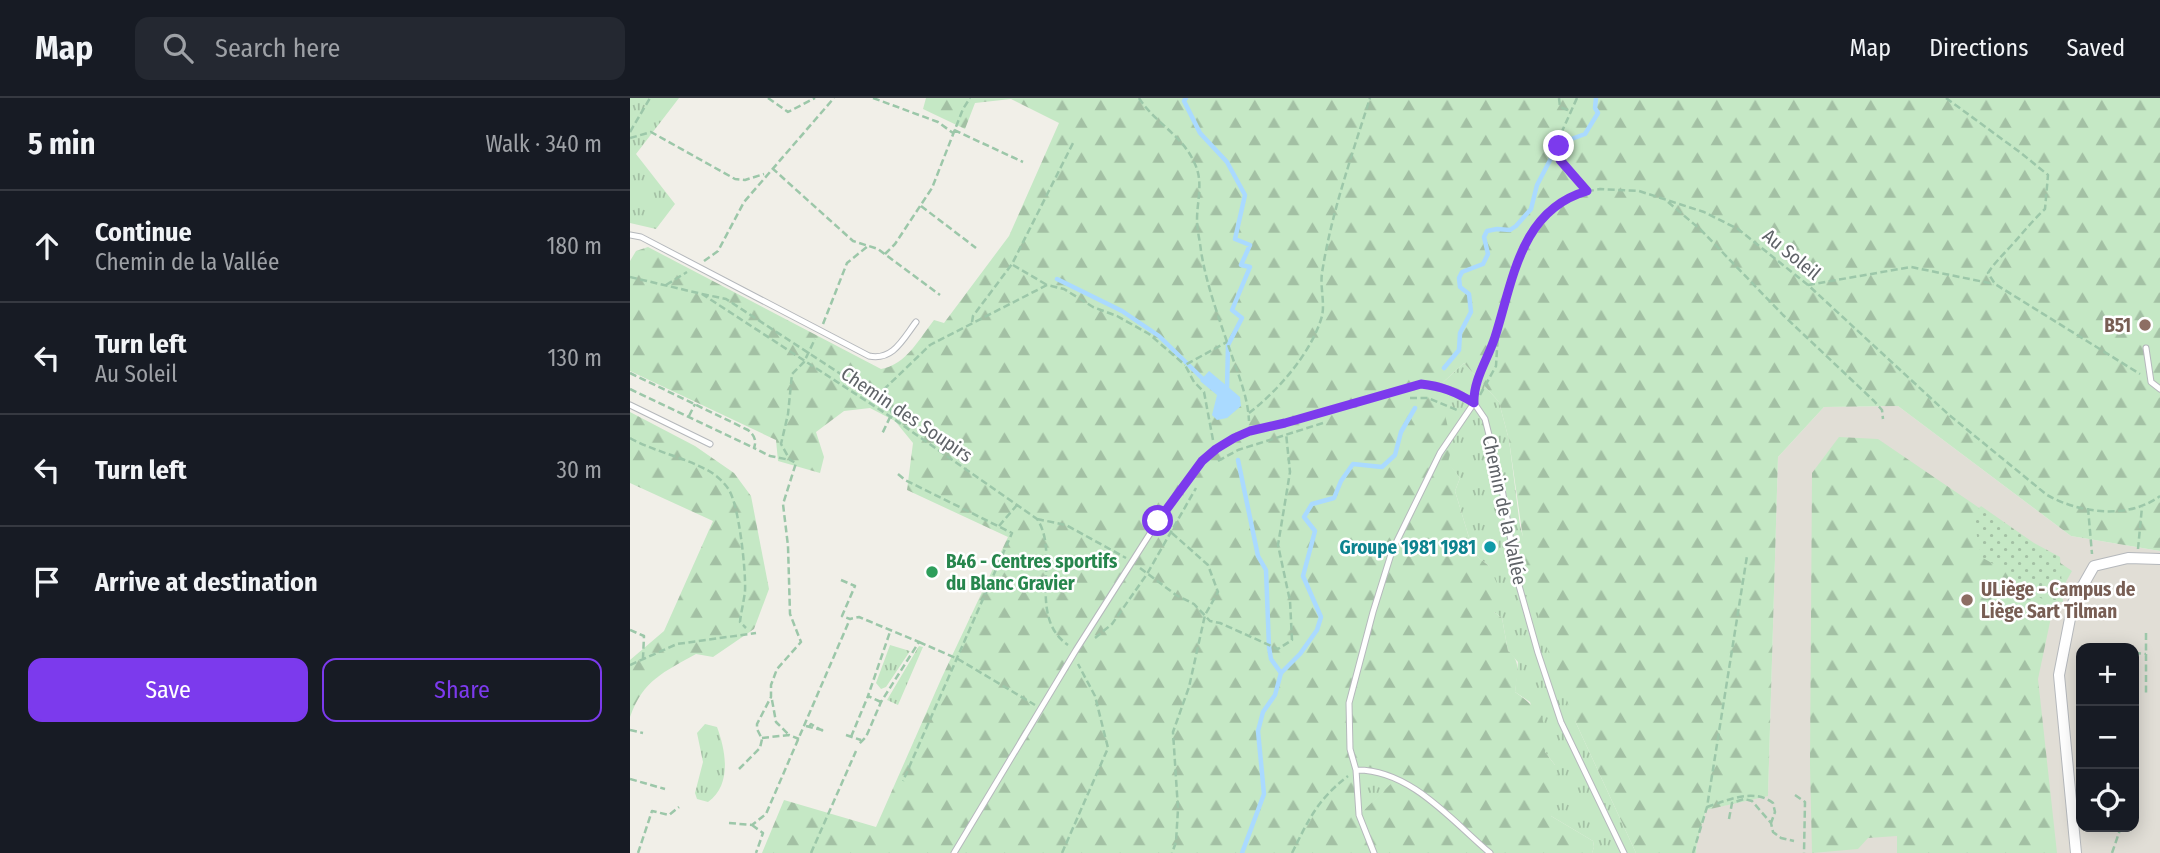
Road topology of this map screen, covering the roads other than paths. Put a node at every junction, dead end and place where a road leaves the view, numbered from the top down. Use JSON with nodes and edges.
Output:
{"nodes":[{"id":1,"x":630,"y":235,"type":"edge"},
{"id":2,"x":916,"y":323,"type":"dead end"},
{"id":3,"x":2146,"y":348,"type":"dead end"},
{"id":4,"x":2160,"y":389,"type":"edge"},
{"id":5,"x":1474,"y":403,"type":"junction"},
{"id":6,"x":630,"y":405,"type":"edge"},
{"id":7,"x":710,"y":444,"type":"dead end"},
{"id":8,"x":2160,"y":559,"type":"edge"},
{"id":9,"x":1356,"y":770,"type":"junction"},
{"id":10,"x":954,"y":853,"type":"edge"},
{"id":11,"x":1374,"y":853,"type":"edge"},
{"id":12,"x":1490,"y":853,"type":"edge"},
{"id":13,"x":1624,"y":853,"type":"edge"},
{"id":14,"x":2076,"y":853,"type":"edge"}],
"edges":[{"from":1,"to":2,"type":"lane"},
{"from":3,"to":4,"type":"lane"},
{"from":5,"to":9,"type":"lane"},
{"from":5,"to":10,"type":"lane"},
{"from":5,"to":13,"type":"lane","name":"Chemin de la Vallée"},
{"from":6,"to":7,"type":"lane"},
{"from":8,"to":14,"type":"street"},
{"from":9,"to":11,"type":"lane"},
{"from":9,"to":12,"type":"lane"}]}
